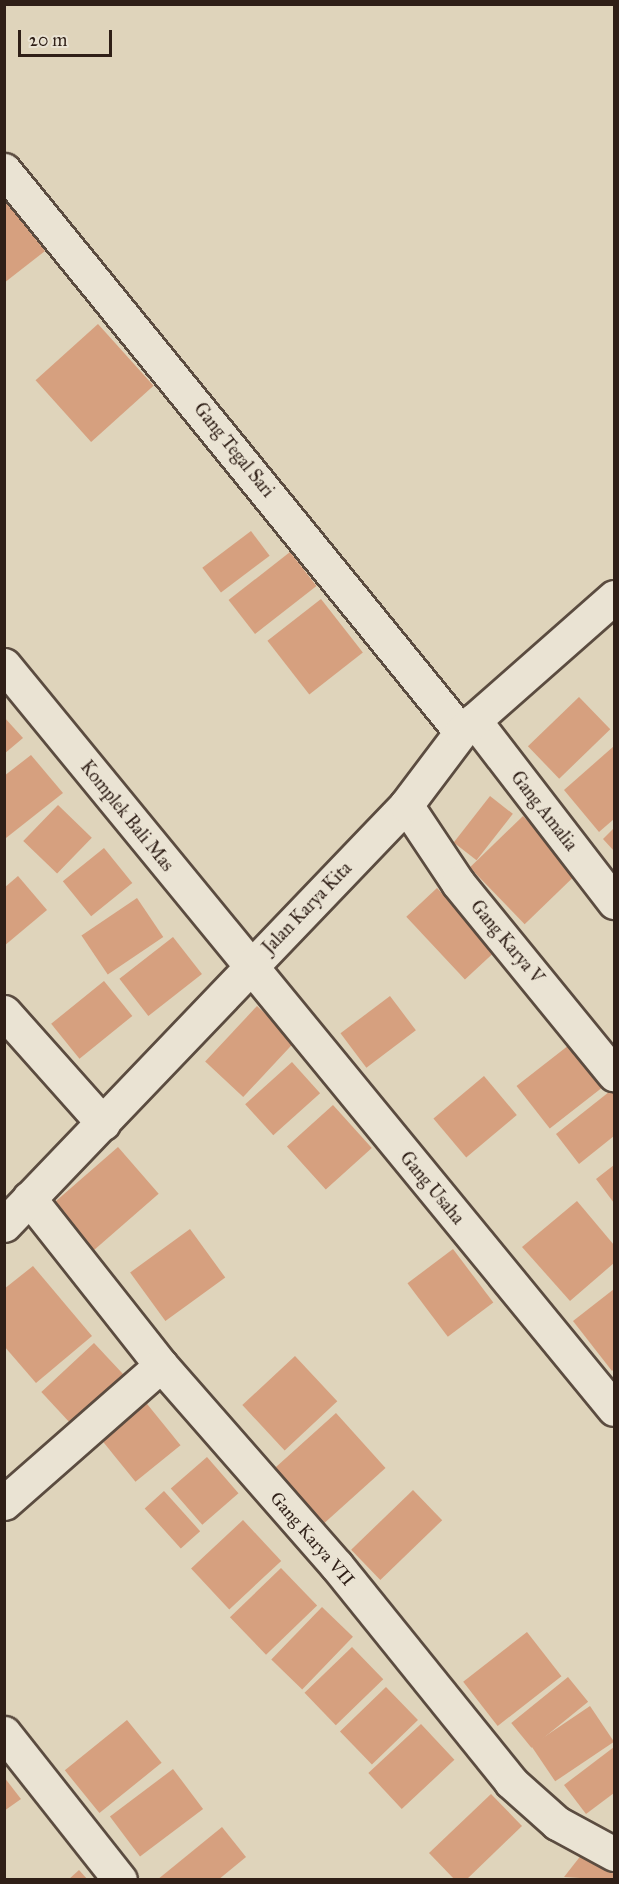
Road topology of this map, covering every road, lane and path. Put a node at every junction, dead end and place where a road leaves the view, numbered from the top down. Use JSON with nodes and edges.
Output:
{"nodes":[{"id":1,"x":4,"y":170,"type":"edge"},
{"id":2,"x":615,"y":597,"type":"edge"},
{"id":3,"x":4,"y":665,"type":"edge"},
{"id":4,"x":467,"y":726,"type":"junction"},
{"id":5,"x":406,"y":805,"type":"junction"},
{"id":6,"x":615,"y":902,"type":"edge"},
{"id":7,"x":250,"y":967,"type":"junction"},
{"id":8,"x":4,"y":1012,"type":"edge"},
{"id":9,"x":615,"y":1074,"type":"edge"},
{"id":10,"x":103,"y":1123,"type":"junction"},
{"id":11,"x":29,"y":1198,"type":"junction"},
{"id":12,"x":4,"y":1225,"type":"edge"},
{"id":13,"x":161,"y":1365,"type":"junction"},
{"id":14,"x":615,"y":1409,"type":"edge"},
{"id":15,"x":4,"y":1503,"type":"edge"},
{"id":16,"x":4,"y":1733,"type":"edge"},
{"id":17,"x":615,"y":1854,"type":"edge"},
{"id":18,"x":120,"y":1880,"type":"edge"}],
"edges":[{"from":1,"to":4,"type":"street","name":"Gang Tegal Sari"},
{"from":2,"to":4,"type":"street","name":"Jalan Karya Kita"},
{"from":3,"to":7,"type":"street","name":"Komplek Bali Mas"},
{"from":4,"to":5,"type":"street","name":"Jalan Karya Kita"},
{"from":4,"to":6,"type":"street","name":"Gang Amalia"},
{"from":5,"to":7,"type":"street","name":"Jalan Karya Kita"},
{"from":5,"to":9,"type":"street","name":"Gang Karya V"},
{"from":7,"to":10,"type":"street","name":"Jalan Karya Kita"},
{"from":7,"to":14,"type":"street","name":"Gang Usaha"},
{"from":8,"to":10,"type":"street"},
{"from":10,"to":11,"type":"street","name":"Jalan Karya Kita"},
{"from":11,"to":12,"type":"street","name":"Jalan Karya Kita"},
{"from":11,"to":13,"type":"street","name":"Gang Karya VII"},
{"from":13,"to":15,"type":"street"},
{"from":13,"to":17,"type":"street","name":"Gang Karya VII"},
{"from":16,"to":18,"type":"street"}]}
